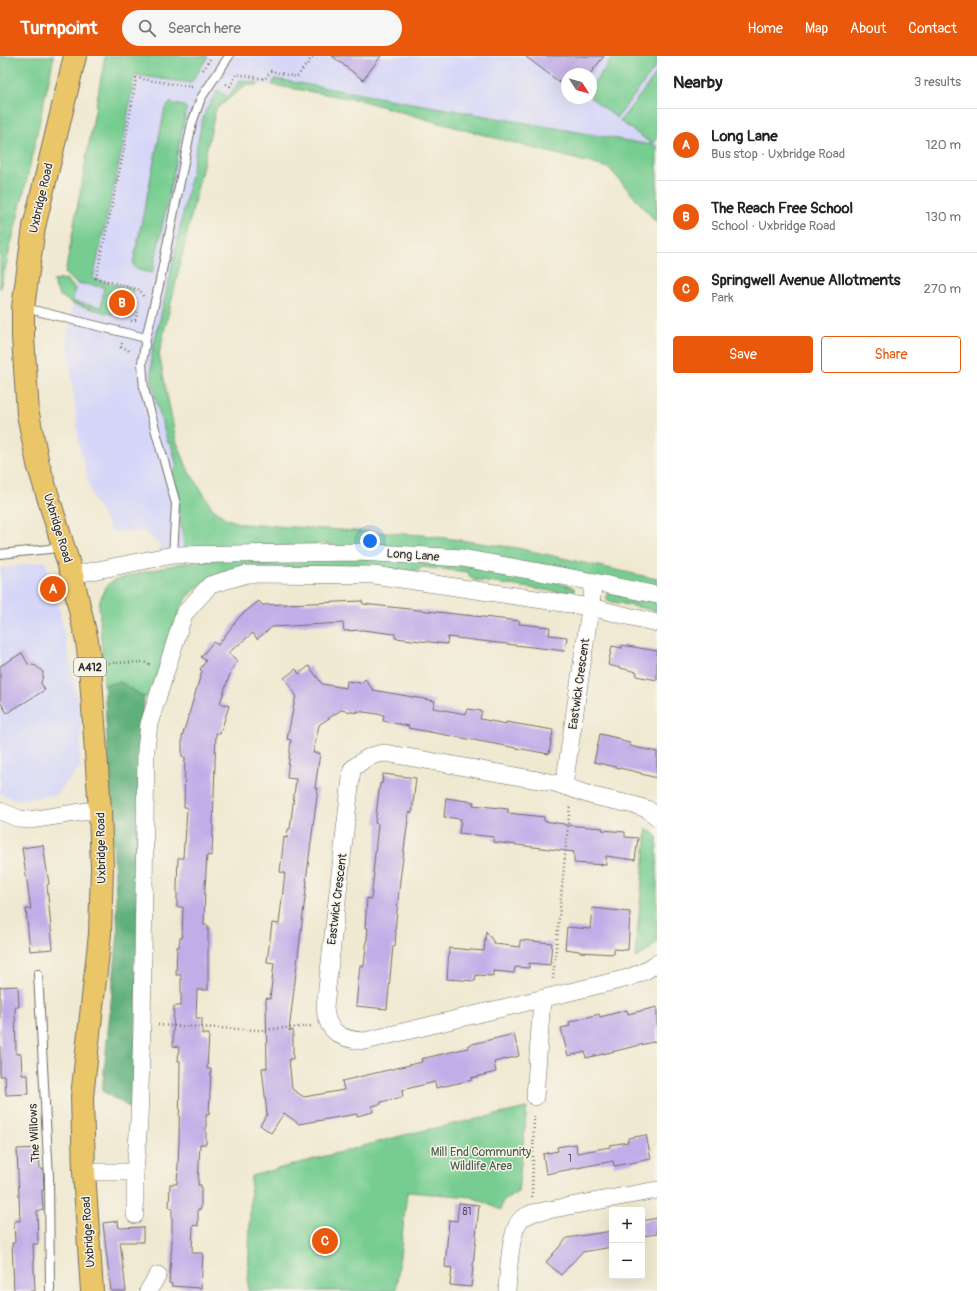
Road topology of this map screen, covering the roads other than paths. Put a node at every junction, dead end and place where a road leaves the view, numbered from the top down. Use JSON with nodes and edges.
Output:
{"nodes":[{"id":1,"x":75,"y":56,"type":"edge"},
{"id":2,"x":229,"y":56,"type":"edge"},
{"id":3,"x":23,"y":308,"type":"junction"},
{"id":4,"x":146,"y":338,"type":"junction"},
{"id":5,"x":64,"y":546,"type":"junction"},
{"id":6,"x":0,"y":554,"type":"edge"},
{"id":7,"x":173,"y":555,"type":"junction"},
{"id":8,"x":72,"y":575,"type":"junction"},
{"id":9,"x":594,"y":582,"type":"junction"},
{"id":10,"x":657,"y":595,"type":"edge"},
{"id":11,"x":590,"y":607,"type":"junction"},
{"id":12,"x":657,"y":622,"type":"edge"},
{"id":13,"x":568,"y":787,"type":"junction"},
{"id":14,"x":0,"y":811,"type":"edge"},
{"id":15,"x":100,"y":811,"type":"junction"},
{"id":16,"x":657,"y":817,"type":"edge"},
{"id":17,"x":657,"y":964,"type":"edge"},
{"id":18,"x":38,"y":974,"type":"dead end"},
{"id":19,"x":548,"y":997,"type":"junction"},
{"id":20,"x":535,"y":1097,"type":"road end"},
{"id":21,"x":84,"y":1172,"type":"junction"},
{"id":22,"x":135,"y":1172,"type":"junction"},
{"id":23,"x":657,"y":1190,"type":"edge"},
{"id":24,"x":135,"y":1214,"type":"dead end"},
{"id":25,"x":158,"y":1275,"type":"dead end"},
{"id":26,"x":50,"y":1291,"type":"edge"},
{"id":27,"x":92,"y":1291,"type":"edge"},
{"id":28,"x":148,"y":1291,"type":"edge"},
{"id":29,"x":507,"y":1291,"type":"edge"}],
"edges":[{"from":1,"to":3,"type":"main road","name":"Uxbridge Road","number":"A412"},
{"from":2,"to":4,"type":"lane"},
{"from":3,"to":4,"type":"lane"},
{"from":3,"to":5,"type":"main road","name":"Uxbridge Road","number":"A412"},
{"from":4,"to":7,"type":"lane"},
{"from":5,"to":6,"type":"lane"},
{"from":5,"to":8,"type":"main road","name":"Uxbridge Road","number":"A412"},
{"from":7,"to":8,"type":"street","name":"Long Lane"},
{"from":7,"to":9,"type":"street","name":"Long Lane"},
{"from":8,"to":15,"type":"main road","name":"Uxbridge Road","number":"A412"},
{"from":9,"to":10,"type":"street","name":"Long Lane"},
{"from":9,"to":11,"type":"street","name":"Eastwick Crescent"},
{"from":11,"to":12,"type":"street","name":"Long Lane"},
{"from":11,"to":13,"type":"street","name":"Eastwick Crescent"},
{"from":11,"to":22,"type":"street","name":"Long Lane"},
{"from":13,"to":16,"type":"street","name":"Eastwick Crescent"},
{"from":13,"to":19,"type":"street","name":"Eastwick Crescent"},
{"from":14,"to":15,"type":"street"},
{"from":15,"to":21,"type":"main road","name":"Uxbridge Road","number":"A412"},
{"from":17,"to":19,"type":"street"},
{"from":18,"to":26,"type":"lane","name":"The Willows"},
{"from":19,"to":20,"type":"street"},
{"from":21,"to":22,"type":"street"},
{"from":21,"to":27,"type":"main road","name":"Uxbridge Road","number":"A412"},
{"from":22,"to":24,"type":"street"},
{"from":23,"to":29,"type":"street"},
{"from":25,"to":28,"type":"street"}]}
